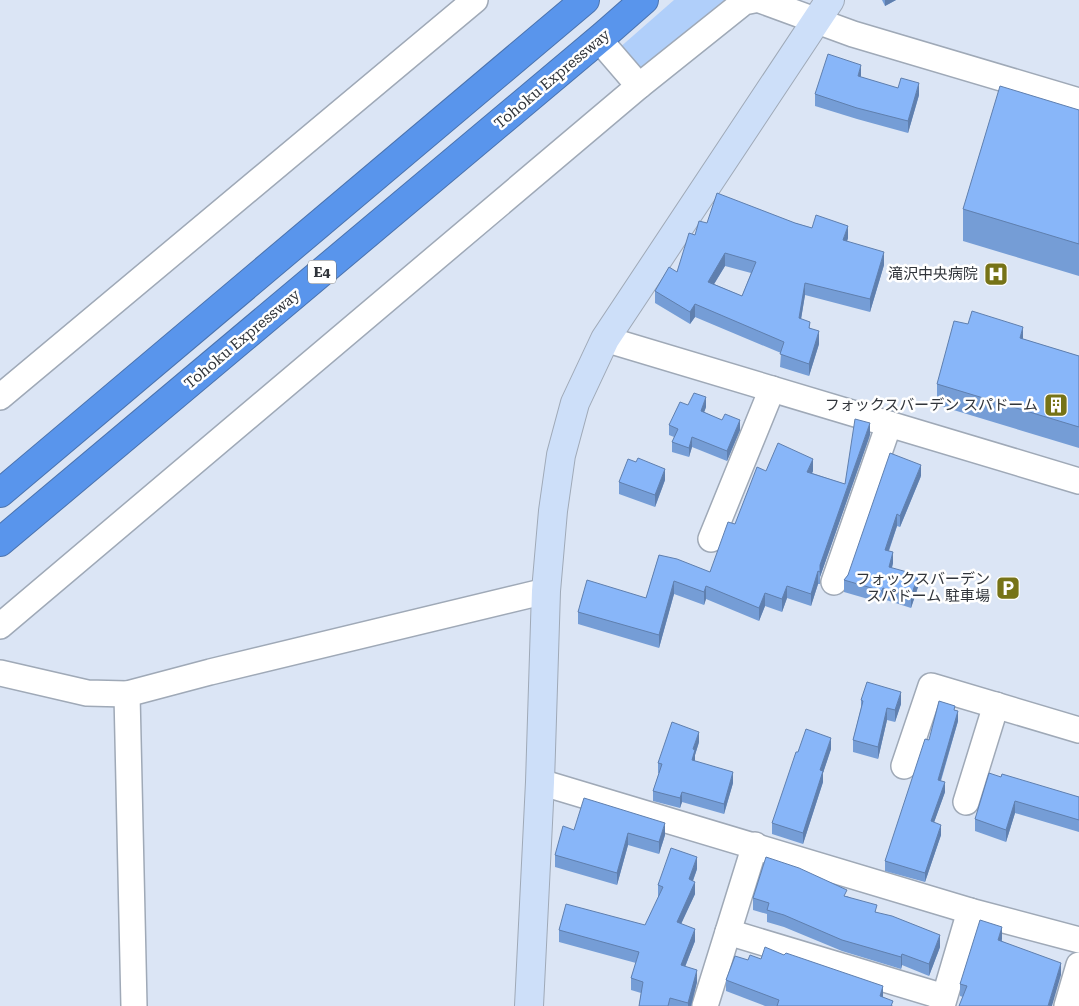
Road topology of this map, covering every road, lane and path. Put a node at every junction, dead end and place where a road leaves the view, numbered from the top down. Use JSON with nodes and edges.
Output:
{"nodes":[{"id":1,"x":475,"y":0,"type":"edge"},
{"id":2,"x":585,"y":0,"type":"edge"},
{"id":3,"x":644,"y":0,"type":"edge"},
{"id":4,"x":754,"y":0,"type":"edge"},
{"id":5,"x":760,"y":0,"type":"edge"},
{"id":6,"x":823,"y":10,"type":"edge"},
{"id":7,"x":608,"y":50,"type":"tunnel mouth"},
{"id":8,"x":639,"y":86,"type":"junction"},
{"id":9,"x":1079,"y":101,"type":"edge"},
{"id":10,"x":605,"y":339,"type":"junction"},
{"id":11,"x":772,"y":389,"type":"junction"},
{"id":12,"x":0,"y":397,"type":"edge"},
{"id":13,"x":889,"y":424,"type":"junction"},
{"id":14,"x":1079,"y":481,"type":"edge"},
{"id":15,"x":0,"y":493,"type":"edge"},
{"id":16,"x":712,"y":539,"type":"dead end"},
{"id":17,"x":0,"y":542,"type":"edge"},
{"id":18,"x":834,"y":582,"type":"dead end"},
{"id":19,"x":546,"y":591,"type":"junction"},
{"id":20,"x":0,"y":626,"type":"edge"},
{"id":21,"x":0,"y":673,"type":"edge"},
{"id":22,"x":128,"y":694,"type":"junction"},
{"id":23,"x":996,"y":705,"type":"junction"},
{"id":24,"x":1079,"y":730,"type":"edge"},
{"id":25,"x":904,"y":766,"type":"dead end"},
{"id":26,"x":540,"y":782,"type":"junction"},
{"id":27,"x":966,"y":802,"type":"dead end"},
{"id":28,"x":754,"y":845,"type":"junction"},
{"id":29,"x":970,"y":910,"type":"junction"},
{"id":30,"x":728,"y":932,"type":"junction"},
{"id":31,"x":1079,"y":940,"type":"edge"},
{"id":32,"x":1079,"y":965,"type":"edge"},
{"id":33,"x":943,"y":1002,"type":"edge"},
{"id":34,"x":134,"y":1006,"type":"edge"},
{"id":35,"x":530,"y":1006,"type":"edge"},
{"id":36,"x":705,"y":1006,"type":"edge"},
{"id":37,"x":1067,"y":1006,"type":"edge"}],
"edges":[{"from":1,"to":12,"type":"street"},
{"from":2,"to":15,"type":"highway","number":"E4"},
{"from":3,"to":17,"type":"highway","name":"Tohoku Expressway","number":"E4"},
{"from":4,"to":8,"type":"street"},
{"from":5,"to":6,"type":"street"},
{"from":6,"to":9,"type":"street"},
{"from":6,"to":10,"type":"street"},
{"from":7,"to":8,"type":"street"},
{"from":8,"to":20,"type":"street"},
{"from":10,"to":11,"type":"street"},
{"from":10,"to":19,"type":"street"},
{"from":11,"to":13,"type":"street"},
{"from":11,"to":16,"type":"street"},
{"from":13,"to":14,"type":"street"},
{"from":13,"to":18,"type":"street"},
{"from":19,"to":22,"type":"street"},
{"from":19,"to":26,"type":"street"},
{"from":21,"to":22,"type":"street"},
{"from":22,"to":34,"type":"street"},
{"from":23,"to":24,"type":"street"},
{"from":23,"to":25,"type":"street"},
{"from":23,"to":27,"type":"street"},
{"from":26,"to":28,"type":"street"},
{"from":26,"to":35,"type":"street"},
{"from":28,"to":29,"type":"street"},
{"from":28,"to":30,"type":"street"},
{"from":29,"to":31,"type":"street"},
{"from":29,"to":33,"type":"street"},
{"from":30,"to":33,"type":"street"},
{"from":30,"to":36,"type":"street"},
{"from":32,"to":37,"type":"street"}]}
